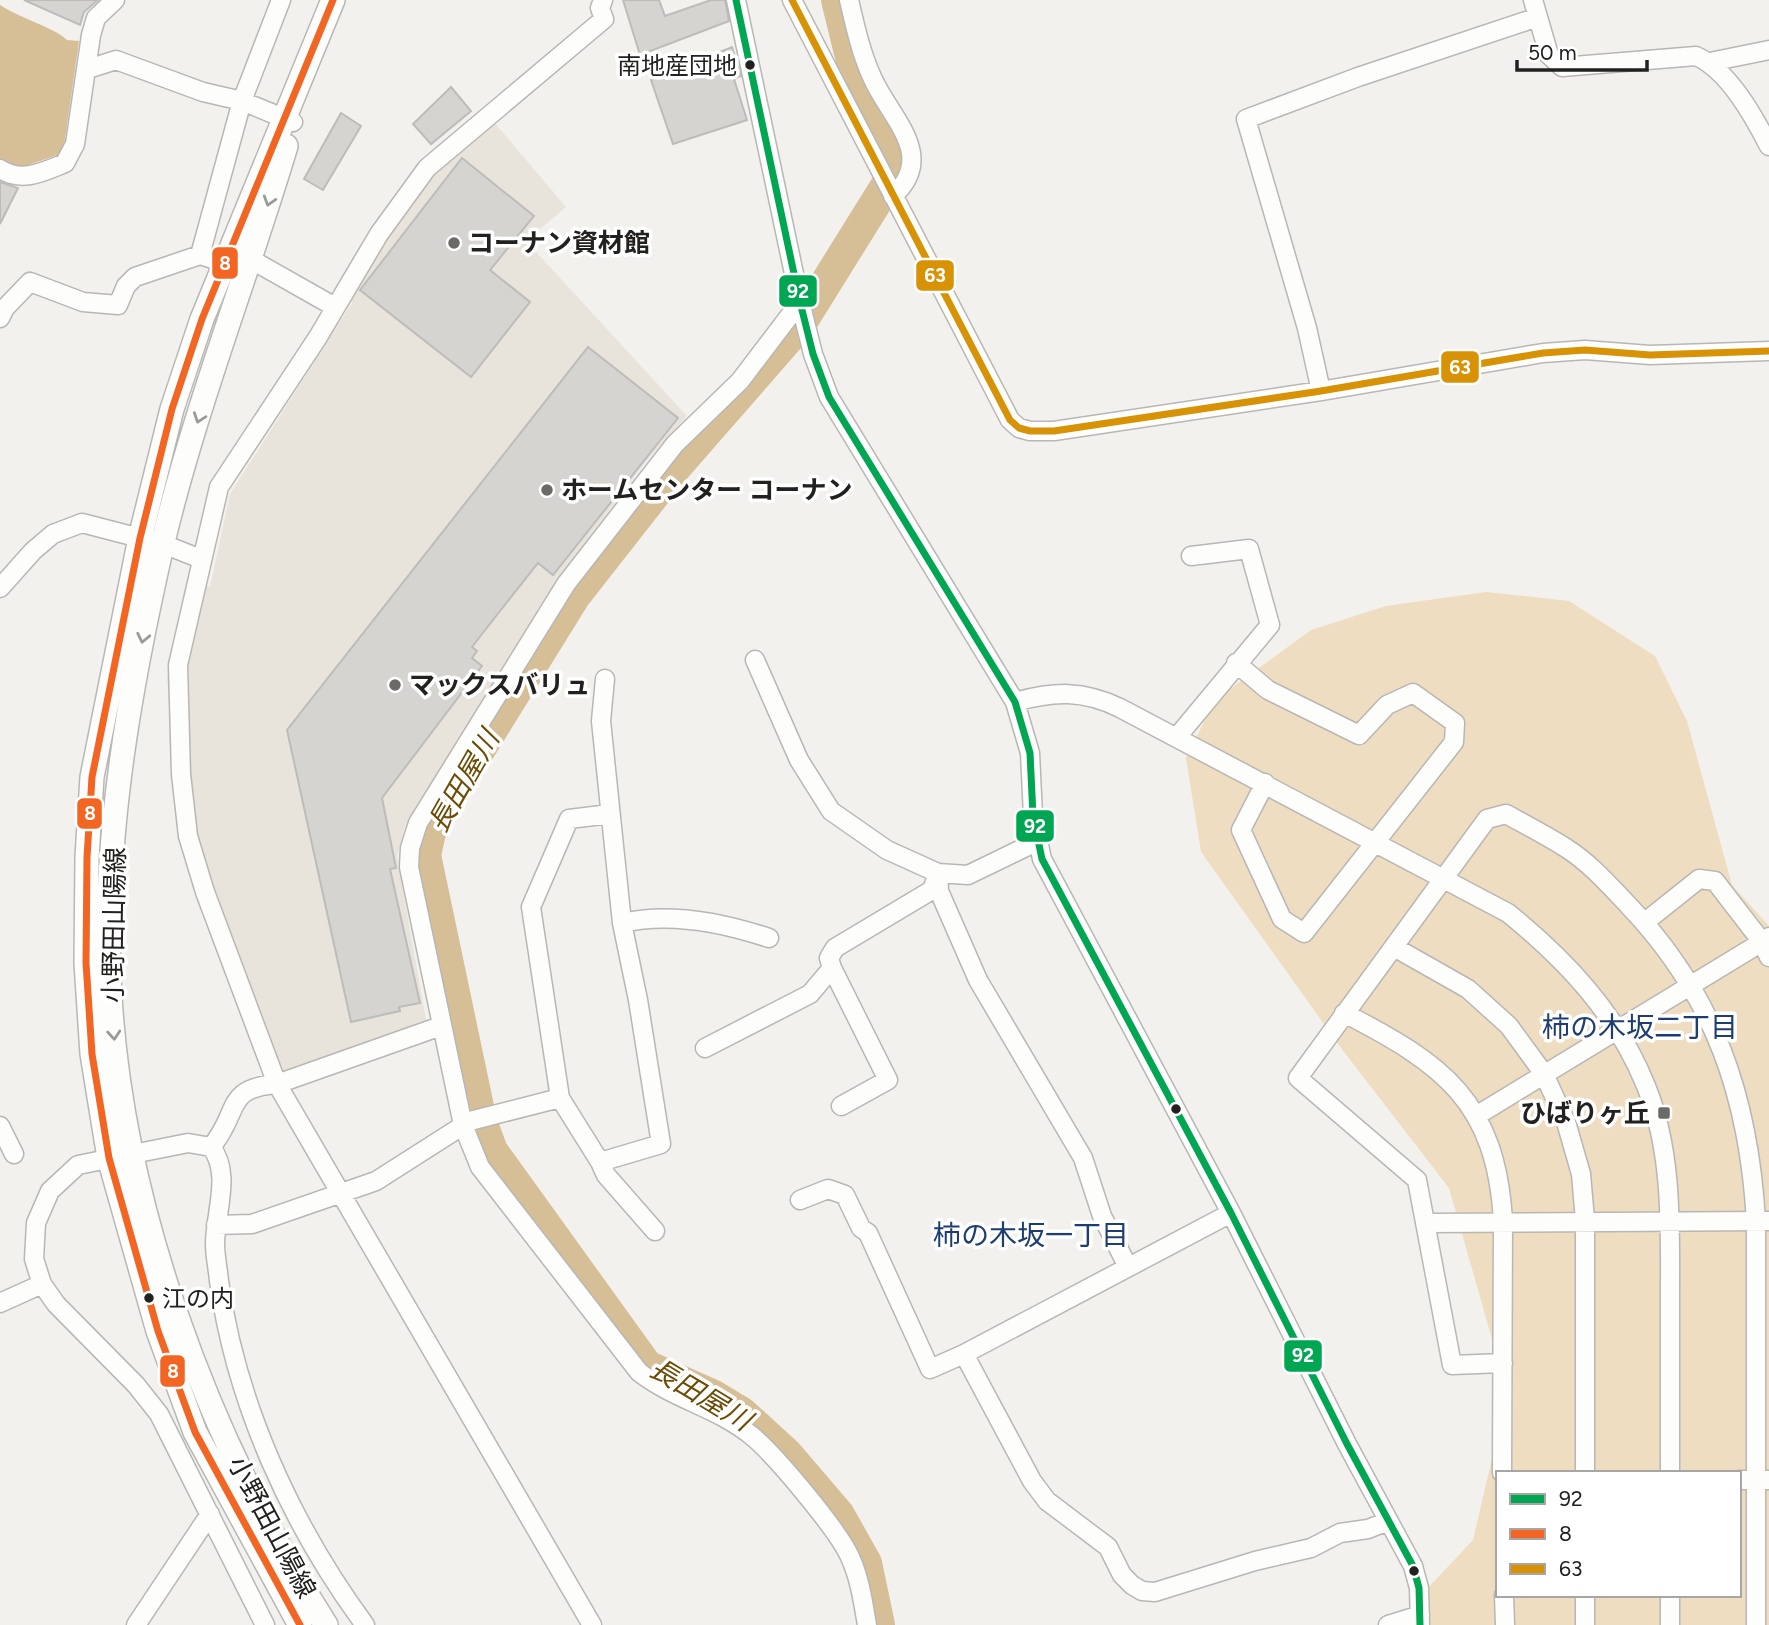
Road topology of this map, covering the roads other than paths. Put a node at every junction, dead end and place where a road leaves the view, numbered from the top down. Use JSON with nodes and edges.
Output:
{"nodes":[{"id":1,"x":115,"y":0,"type":"edge"},
{"id":2,"x":281,"y":0,"type":"edge"},
{"id":3,"x":333,"y":0,"type":"edge"},
{"id":4,"x":603,"y":0,"type":"edge"},
{"id":5,"x":736,"y":0,"type":"edge"},
{"id":6,"x":792,"y":0,"type":"edge"},
{"id":7,"x":849,"y":0,"type":"edge"},
{"id":8,"x":1536,"y":8,"type":"edge"},
{"id":9,"x":91,"y":35,"type":"junction"},
{"id":10,"x":1769,"y":50,"type":"edge"},
{"id":11,"x":116,"y":60,"type":"junction"},
{"id":12,"x":1710,"y":62,"type":"junction"},
{"id":13,"x":88,"y":69,"type":"junction"},
{"id":14,"x":242,"y":101,"type":"junction"},
{"id":15,"x":288,"y":120,"type":"junction"},
{"id":16,"x":1769,"y":146,"type":"edge"},
{"id":17,"x":0,"y":169,"type":"edge"},
{"id":18,"x":892,"y":194,"type":"junction"},
{"id":19,"x":200,"y":255,"type":"junction"},
{"id":20,"x":252,"y":260,"type":"junction"},
{"id":21,"x":225,"y":263,"type":"junction"},
{"id":22,"x":800,"y":302,"type":"junction"},
{"id":23,"x":335,"y":307,"type":"junction"},
{"id":24,"x":0,"y":318,"type":"edge"},
{"id":25,"x":1769,"y":351,"type":"edge"},
{"id":26,"x":1321,"y":391,"type":"junction"},
{"id":27,"x":140,"y":538,"type":"junction"},
{"id":28,"x":163,"y":544,"type":"junction"},
{"id":29,"x":1191,"y":556,"type":"dead end"},
{"id":30,"x":201,"y":559,"type":"junction"},
{"id":31,"x":1,"y":585,"type":"edge"},
{"id":32,"x":755,"y":660,"type":"dead end"},
{"id":33,"x":1236,"y":663,"type":"junction"},
{"id":34,"x":604,"y":679,"type":"dead end"},
{"id":35,"x":1015,"y":702,"type":"junction"},
{"id":36,"x":1178,"y":737,"type":"junction"},
{"id":37,"x":1265,"y":783,"type":"junction"},
{"id":38,"x":610,"y":814,"type":"junction"},
{"id":39,"x":1036,"y":842,"type":"junction"},
{"id":40,"x":1378,"y":842,"type":"junction"},
{"id":41,"x":938,"y":873,"type":"junction"},
{"id":42,"x":1445,"y":878,"type":"junction"},
{"id":43,"x":1644,"y":922,"type":"junction"},
{"id":44,"x":622,"y":923,"type":"junction"},
{"id":45,"x":769,"y":938,"type":"dead end"},
{"id":46,"x":1767,"y":945,"type":"edge"},
{"id":47,"x":1394,"y":947,"type":"junction"},
{"id":48,"x":832,"y":968,"type":"junction"},
{"id":49,"x":1691,"y":984,"type":"junction"},
{"id":50,"x":1344,"y":1013,"type":"junction"},
{"id":51,"x":441,"y":1026,"type":"junction"},
{"id":52,"x":1616,"y":1029,"type":"junction"},
{"id":53,"x":705,"y":1048,"type":"dead end"},
{"id":54,"x":1544,"y":1074,"type":"junction"},
{"id":55,"x":277,"y":1084,"type":"junction"},
{"id":56,"x":560,"y":1098,"type":"junction"},
{"id":57,"x":841,"y":1106,"type":"dead end"},
{"id":58,"x":1476,"y":1116,"type":"junction"},
{"id":59,"x":466,"y":1123,"type":"junction"},
{"id":60,"x":0,"y":1126,"type":"edge"},
{"id":61,"x":211,"y":1147,"type":"junction"},
{"id":62,"x":14,"y":1154,"type":"dead end"},
{"id":63,"x":119,"y":1157,"type":"junction"},
{"id":64,"x":600,"y":1162,"type":"junction"},
{"id":65,"x":339,"y":1192,"type":"junction"},
{"id":66,"x":800,"y":1200,"type":"dead end"},
{"id":67,"x":1231,"y":1213,"type":"junction"},
{"id":68,"x":1585,"y":1220,"type":"junction"},
{"id":69,"x":1670,"y":1220,"type":"junction"},
{"id":70,"x":1503,"y":1221,"type":"junction"},
{"id":71,"x":1762,"y":1221,"type":"edge"},
{"id":72,"x":1425,"y":1223,"type":"junction"},
{"id":73,"x":216,"y":1225,"type":"junction"},
{"id":74,"x":655,"y":1231,"type":"dead end"},
{"id":75,"x":1128,"y":1267,"type":"junction"},
{"id":76,"x":41,"y":1284,"type":"junction"},
{"id":77,"x":0,"y":1303,"type":"edge"},
{"id":78,"x":964,"y":1354,"type":"junction"},
{"id":79,"x":1503,"y":1363,"type":"junction"},
{"id":80,"x":1502,"y":1471,"type":"edge"},
{"id":81,"x":1585,"y":1471,"type":"edge"},
{"id":82,"x":1670,"y":1471,"type":"edge"},
{"id":83,"x":1755,"y":1480,"type":"edge"},
{"id":84,"x":210,"y":1514,"type":"junction"},
{"id":85,"x":1388,"y":1521,"type":"junction"},
{"id":86,"x":1504,"y":1597,"type":"edge"},
{"id":87,"x":1585,"y":1597,"type":"edge"},
{"id":88,"x":1670,"y":1597,"type":"edge"},
{"id":89,"x":1420,"y":1620,"type":"edge"},
{"id":90,"x":136,"y":1625,"type":"edge"},
{"id":91,"x":265,"y":1625,"type":"edge"},
{"id":92,"x":300,"y":1625,"type":"edge"},
{"id":93,"x":326,"y":1625,"type":"edge"},
{"id":94,"x":365,"y":1625,"type":"edge"},
{"id":95,"x":592,"y":1625,"type":"edge"},
{"id":96,"x":867,"y":1625,"type":"edge"},
{"id":97,"x":1388,"y":1625,"type":"edge"},
{"id":98,"x":1505,"y":1625,"type":"edge"},
{"id":99,"x":1585,"y":1625,"type":"edge"},
{"id":100,"x":1670,"y":1625,"type":"edge"},
{"id":101,"x":1756,"y":1625,"type":"edge"}],
"edges":[{"from":1,"to":9,"type":"street"},
{"from":2,"to":14,"type":"street"},
{"from":3,"to":15,"type":"main road","name":"小野田山陽線"},
{"from":4,"to":23,"type":"street"},
{"from":5,"to":22,"type":"street"},
{"from":6,"to":18,"type":"street"},
{"from":7,"to":18,"type":"street"},
{"from":8,"to":12,"type":"street"},
{"from":8,"to":26,"type":"street"},
{"from":9,"to":11,"type":"street"},
{"from":9,"to":13,"type":"street"},
{"from":10,"to":12,"type":"street"},
{"from":11,"to":13,"type":"street"},
{"from":11,"to":14,"type":"street"},
{"from":12,"to":16,"type":"street"},
{"from":13,"to":17,"type":"street"},
{"from":14,"to":15,"type":"street"},
{"from":14,"to":19,"type":"street"},
{"from":15,"to":20,"type":"main road","name":"小野田山陽線","one_way":true},
{"from":15,"to":21,"type":"main road","name":"小野田山陽線"},
{"from":18,"to":26,"type":"street"},
{"from":19,"to":21,"type":"street"},
{"from":19,"to":24,"type":"street"},
{"from":20,"to":23,"type":"street"},
{"from":20,"to":28,"type":"main road","name":"小野田山陽線","one_way":true},
{"from":21,"to":27,"type":"main road","name":"小野田山陽線"},
{"from":22,"to":35,"type":"street"},
{"from":22,"to":51,"type":"street"},
{"from":23,"to":30,"type":"street"},
{"from":25,"to":26,"type":"street"},
{"from":27,"to":28,"type":"street"},
{"from":27,"to":31,"type":"street"},
{"from":27,"to":63,"type":"main road","name":"小野田山陽線"},
{"from":28,"to":30,"type":"street"},
{"from":28,"to":63,"type":"main road","name":"小野田山陽線","one_way":true},
{"from":29,"to":33,"type":"street"},
{"from":30,"to":55,"type":"street"},
{"from":32,"to":41,"type":"street"},
{"from":33,"to":36,"type":"street"},
{"from":33,"to":40,"type":"street"},
{"from":34,"to":38,"type":"street"},
{"from":35,"to":36,"type":"street"},
{"from":35,"to":39,"type":"street"},
{"from":36,"to":37,"type":"street"},
{"from":37,"to":40,"type":"street"},
{"from":37,"to":40,"type":"street"},
{"from":38,"to":44,"type":"street"},
{"from":38,"to":56,"type":"street"},
{"from":39,"to":41,"type":"street"},
{"from":39,"to":67,"type":"street"},
{"from":40,"to":42,"type":"street"},
{"from":41,"to":48,"type":"street"},
{"from":41,"to":75,"type":"street"},
{"from":42,"to":43,"type":"street"},
{"from":42,"to":47,"type":"street"},
{"from":42,"to":52,"type":"street"},
{"from":43,"to":46,"type":"street"},
{"from":43,"to":49,"type":"street"},
{"from":44,"to":45,"type":"street"},
{"from":44,"to":64,"type":"street"},
{"from":46,"to":49,"type":"street"},
{"from":47,"to":50,"type":"street"},
{"from":47,"to":54,"type":"street"},
{"from":48,"to":53,"type":"street"},
{"from":48,"to":57,"type":"street"},
{"from":49,"to":52,"type":"street"},
{"from":49,"to":71,"type":"street"},
{"from":50,"to":58,"type":"street"},
{"from":50,"to":72,"type":"street"},
{"from":51,"to":55,"type":"street"},
{"from":51,"to":59,"type":"street"},
{"from":52,"to":54,"type":"street"},
{"from":52,"to":69,"type":"street"},
{"from":54,"to":58,"type":"street"},
{"from":54,"to":68,"type":"street"},
{"from":55,"to":61,"type":"street"},
{"from":55,"to":65,"type":"street"},
{"from":56,"to":59,"type":"street"},
{"from":56,"to":64,"type":"street"},
{"from":58,"to":70,"type":"street"},
{"from":59,"to":65,"type":"street"},
{"from":59,"to":96,"type":"street"},
{"from":60,"to":62,"type":"street"},
{"from":61,"to":63,"type":"street"},
{"from":61,"to":73,"type":"street"},
{"from":63,"to":76,"type":"street"},
{"from":63,"to":92,"type":"main road","name":"小野田山陽線"},
{"from":63,"to":93,"type":"main road","name":"小野田山陽線"},
{"from":64,"to":74,"type":"street"},
{"from":65,"to":73,"type":"street"},
{"from":65,"to":95,"type":"street"},
{"from":66,"to":78,"type":"street"},
{"from":67,"to":75,"type":"street"},
{"from":67,"to":85,"type":"street"},
{"from":68,"to":69,"type":"street"},
{"from":68,"to":70,"type":"street"},
{"from":68,"to":81,"type":"street"},
{"from":69,"to":71,"type":"street"},
{"from":69,"to":82,"type":"street"},
{"from":70,"to":72,"type":"street"},
{"from":70,"to":79,"type":"street"},
{"from":71,"to":83,"type":"street"},
{"from":72,"to":79,"type":"street"},
{"from":73,"to":94,"type":"street"},
{"from":75,"to":78,"type":"street"},
{"from":76,"to":77,"type":"street"},
{"from":76,"to":84,"type":"street"},
{"from":78,"to":85,"type":"street"},
{"from":79,"to":80,"type":"street"},
{"from":83,"to":101,"type":"street"},
{"from":84,"to":90,"type":"street"},
{"from":84,"to":91,"type":"street"},
{"from":85,"to":89,"type":"street"},
{"from":86,"to":98,"type":"street"},
{"from":87,"to":99,"type":"street"},
{"from":88,"to":100,"type":"street"},
{"from":89,"to":97,"type":"street"}]}
